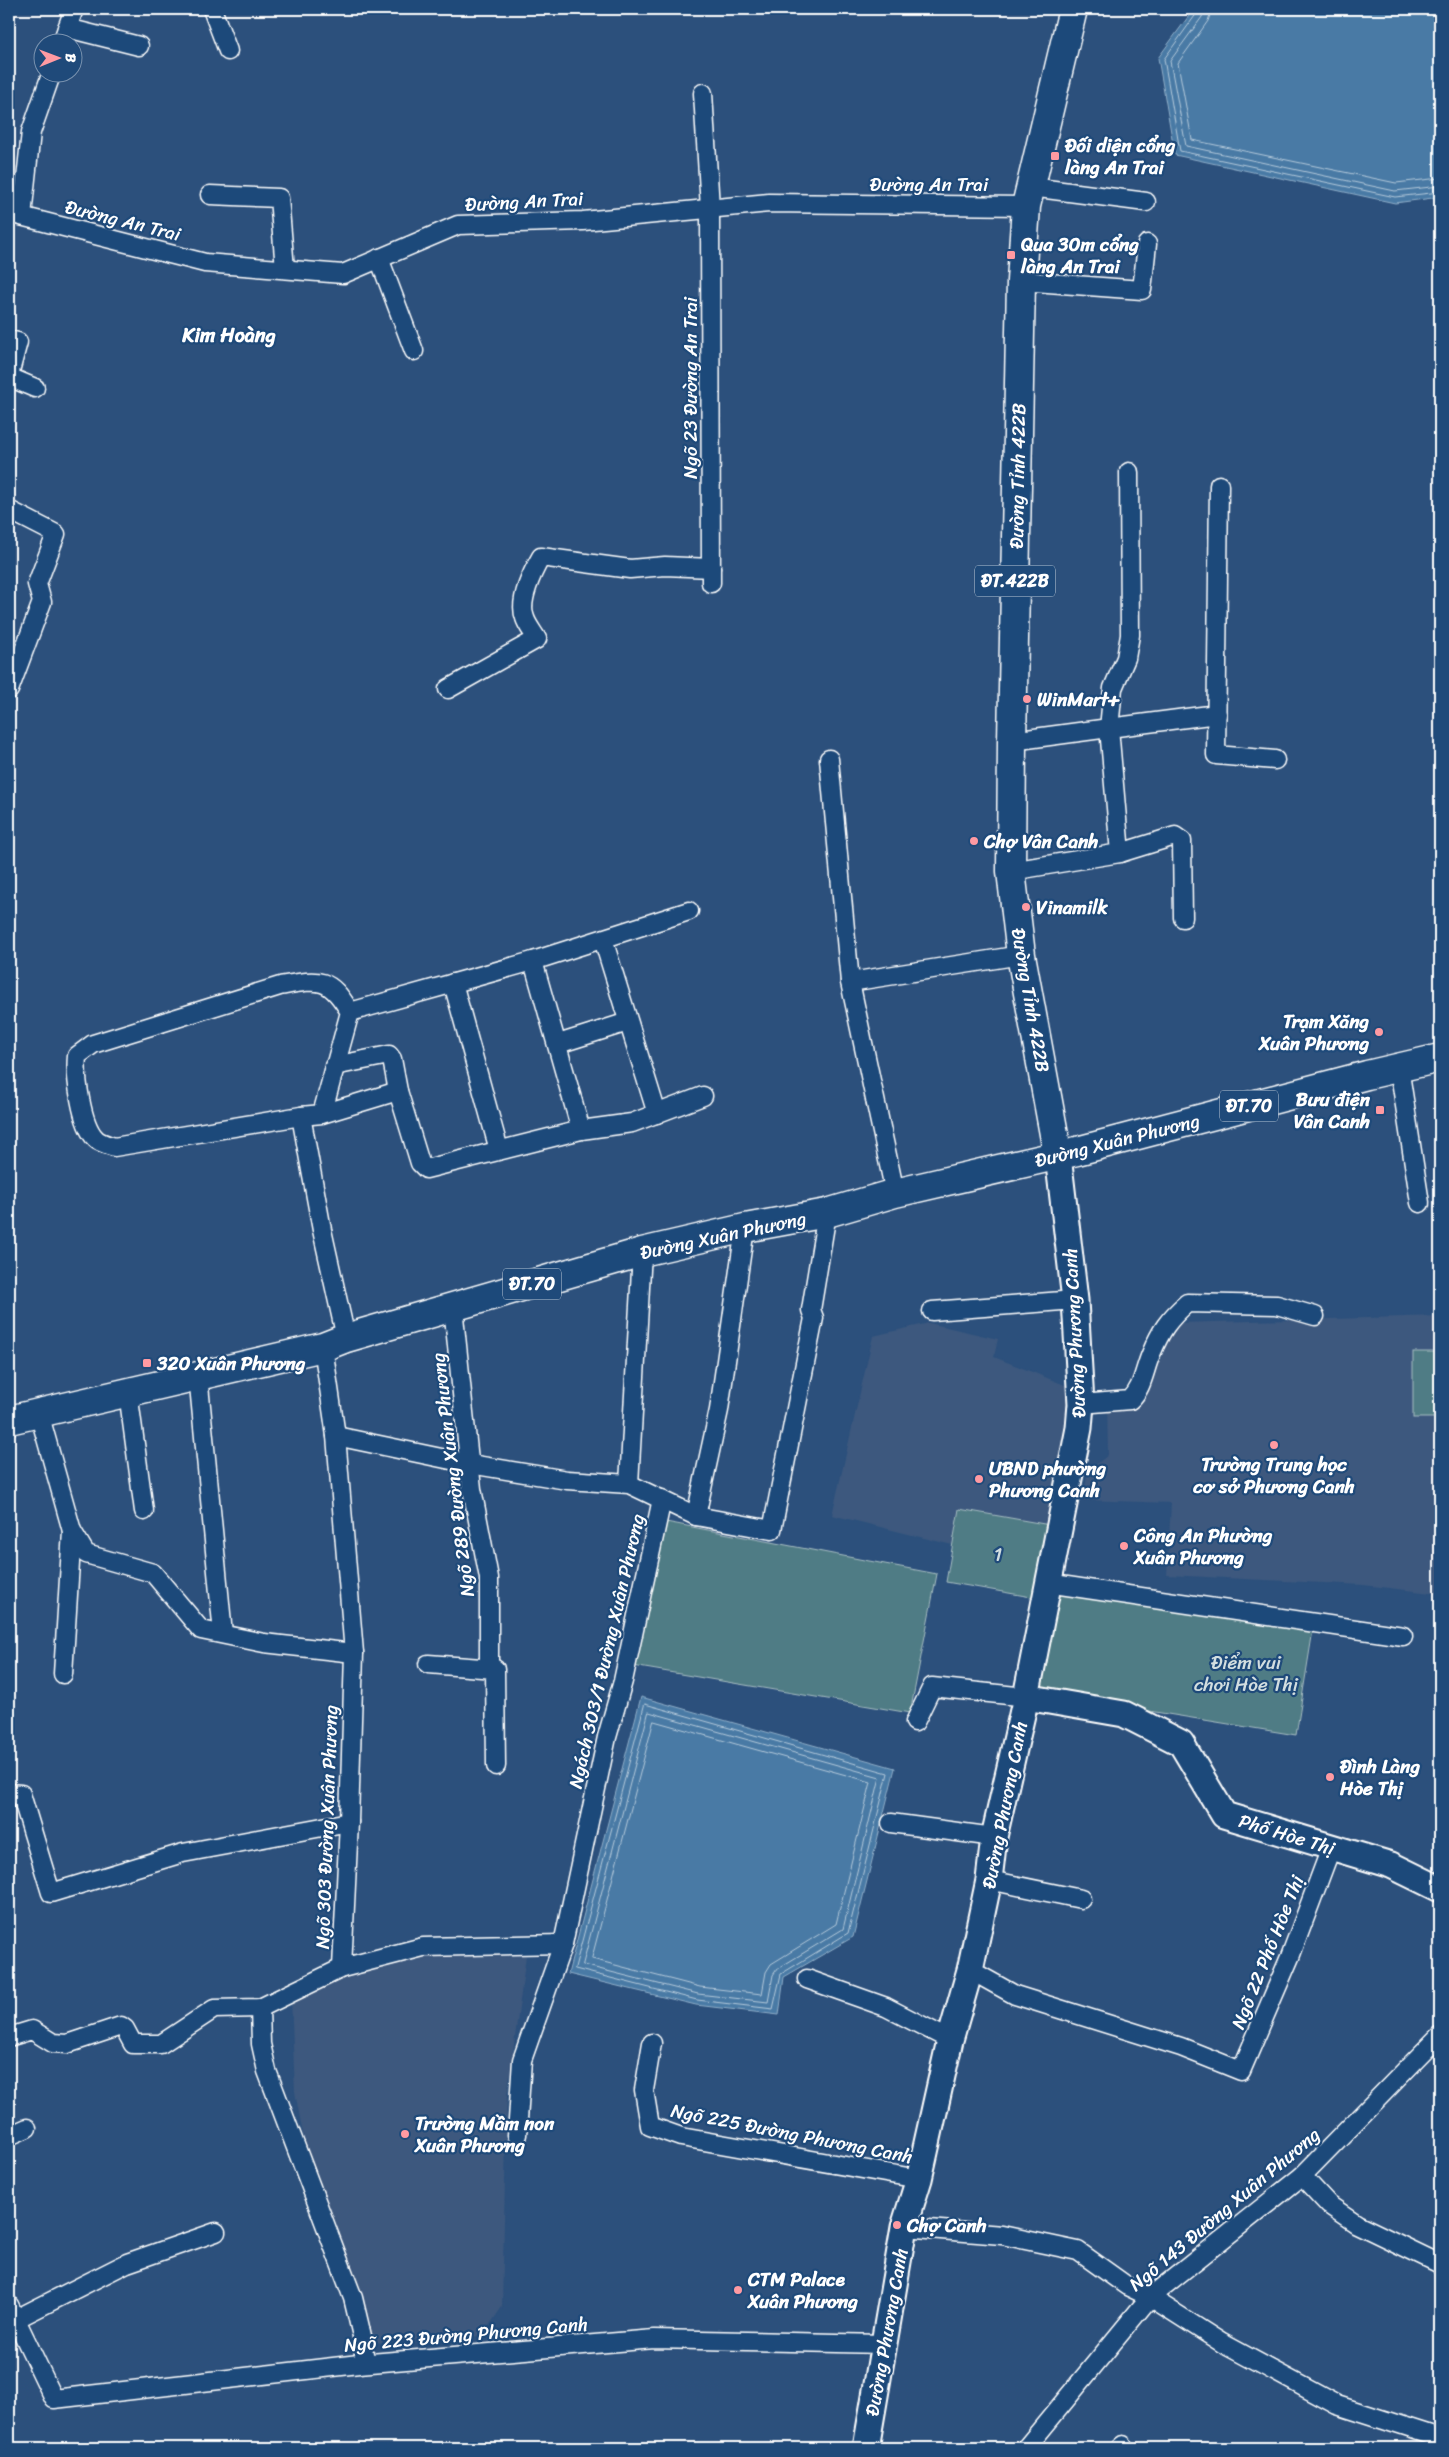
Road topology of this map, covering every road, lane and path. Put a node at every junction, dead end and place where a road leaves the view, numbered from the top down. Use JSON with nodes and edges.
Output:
{"nodes":[{"id":1,"x":74,"y":9,"type":"edge"},
{"id":2,"x":212,"y":9,"type":"edge"},
{"id":3,"x":1073,"y":9,"type":"edge"},
{"id":4,"x":66,"y":32,"type":"edge"},
{"id":5,"x":82,"y":38,"type":"edge"},
{"id":6,"x":139,"y":46,"type":"dead end"},
{"id":7,"x":228,"y":51,"type":"dead end"},
{"id":8,"x":48,"y":82,"type":"edge"},
{"id":9,"x":703,"y":94,"type":"dead end"},
{"id":10,"x":210,"y":195,"type":"dead end"},
{"id":11,"x":1028,"y":197,"type":"junction"},
{"id":12,"x":1146,"y":202,"type":"dead end"},
{"id":13,"x":710,"y":208,"type":"junction"},
{"id":14,"x":16,"y":215,"type":"edge"},
{"id":15,"x":1147,"y":244,"type":"dead end"},
{"id":16,"x":379,"y":258,"type":"junction"},
{"id":17,"x":285,"y":269,"type":"junction"},
{"id":18,"x":1021,"y":281,"type":"junction"},
{"id":19,"x":9,"y":340,"type":"edge"},
{"id":20,"x":414,"y":351,"type":"dead end"},
{"id":21,"x":9,"y":376,"type":"edge"},
{"id":22,"x":36,"y":388,"type":"dead end"},
{"id":23,"x":1129,"y":472,"type":"dead end"},
{"id":24,"x":1219,"y":486,"type":"dead end"},
{"id":25,"x":9,"y":510,"type":"edge"},
{"id":26,"x":448,"y":689,"type":"dead end"},
{"id":27,"x":9,"y":690,"type":"edge"},
{"id":28,"x":1217,"y":714,"type":"junction"},
{"id":29,"x":1109,"y":728,"type":"junction"},
{"id":30,"x":1012,"y":742,"type":"junction"},
{"id":31,"x":829,"y":759,"type":"dead end"},
{"id":32,"x":1276,"y":760,"type":"dead end"},
{"id":33,"x":1120,"y":853,"type":"junction"},
{"id":34,"x":1011,"y":871,"type":"junction"},
{"id":35,"x":689,"y":911,"type":"dead end"},
{"id":36,"x":1183,"y":918,"type":"dead end"},
{"id":37,"x":603,"y":939,"type":"junction"},
{"id":38,"x":1021,"y":955,"type":"junction"},
{"id":39,"x":533,"y":961,"type":"junction"},
{"id":40,"x":850,"y":982,"type":"junction"},
{"id":41,"x":453,"y":983,"type":"junction"},
{"id":42,"x":350,"y":1012,"type":"junction"},
{"id":43,"x":628,"y":1022,"type":"junction"},
{"id":44,"x":558,"y":1044,"type":"junction"},
{"id":45,"x":1440,"y":1058,"type":"edge"},
{"id":46,"x":334,"y":1066,"type":"junction"},
{"id":47,"x":1399,"y":1067,"type":"junction"},
{"id":48,"x":398,"y":1091,"type":"junction"},
{"id":49,"x":703,"y":1096,"type":"dead end"},
{"id":50,"x":322,"y":1114,"type":"junction"},
{"id":51,"x":657,"y":1114,"type":"junction"},
{"id":52,"x":301,"y":1116,"type":"junction"},
{"id":53,"x":581,"y":1130,"type":"junction"},
{"id":54,"x":499,"y":1150,"type":"junction"},
{"id":55,"x":1058,"y":1156,"type":"junction"},
{"id":56,"x":895,"y":1194,"type":"junction"},
{"id":57,"x":1420,"y":1203,"type":"dead end"},
{"id":58,"x":827,"y":1213,"type":"junction"},
{"id":59,"x":745,"y":1228,"type":"junction"},
{"id":60,"x":642,"y":1252,"type":"junction"},
{"id":61,"x":1075,"y":1300,"type":"junction"},
{"id":62,"x":453,"y":1307,"type":"junction"},
{"id":63,"x":932,"y":1311,"type":"dead end"},
{"id":64,"x":1316,"y":1316,"type":"dead end"},
{"id":65,"x":335,"y":1342,"type":"junction"},
{"id":66,"x":198,"y":1375,"type":"junction"},
{"id":67,"x":128,"y":1392,"type":"junction"},
{"id":68,"x":1081,"y":1404,"type":"junction"},
{"id":69,"x":18,"y":1414,"type":"edge"},
{"id":70,"x":336,"y":1436,"type":"junction"},
{"id":71,"x":470,"y":1464,"type":"junction"},
{"id":72,"x":629,"y":1484,"type":"junction"},
{"id":73,"x":662,"y":1499,"type":"junction"},
{"id":74,"x":144,"y":1511,"type":"dead end"},
{"id":75,"x":696,"y":1516,"type":"junction"},
{"id":76,"x":72,"y":1531,"type":"junction"},
{"id":77,"x":1047,"y":1583,"type":"junction"},
{"id":78,"x":223,"y":1634,"type":"junction"},
{"id":79,"x":1403,"y":1636,"type":"dead end"},
{"id":80,"x":354,"y":1653,"type":"junction"},
{"id":81,"x":428,"y":1664,"type":"dead end"},
{"id":82,"x":488,"y":1667,"type":"junction"},
{"id":83,"x":63,"y":1674,"type":"dead end"},
{"id":84,"x":1026,"y":1696,"type":"junction"},
{"id":85,"x":915,"y":1722,"type":"dead end"},
{"id":86,"x":496,"y":1766,"type":"dead end"},
{"id":87,"x":9,"y":1793,"type":"edge"},
{"id":88,"x":350,"y":1822,"type":"junction"},
{"id":89,"x":891,"y":1823,"type":"dead end"},
{"id":90,"x":994,"y":1837,"type":"junction"},
{"id":91,"x":1331,"y":1848,"type":"junction"},
{"id":92,"x":989,"y":1880,"type":"junction"},
{"id":93,"x":1440,"y":1889,"type":"edge"},
{"id":94,"x":1081,"y":1899,"type":"dead end"},
{"id":95,"x":563,"y":1944,"type":"junction"},
{"id":96,"x":342,"y":1968,"type":"junction"},
{"id":97,"x":970,"y":1970,"type":"junction"},
{"id":98,"x":807,"y":1979,"type":"dead end"},
{"id":99,"x":260,"y":2008,"type":"junction"},
{"id":100,"x":1440,"y":2035,"type":"edge"},
{"id":101,"x":9,"y":2037,"type":"edge"},
{"id":102,"x":950,"y":2040,"type":"junction"},
{"id":103,"x":652,"y":2043,"type":"dead end"},
{"id":104,"x":27,"y":2128,"type":"dead end"},
{"id":105,"x":517,"y":2135,"type":"dead end"},
{"id":106,"x":9,"y":2136,"type":"edge"},
{"id":107,"x":1302,"y":2176,"type":"junction"},
{"id":108,"x":919,"y":2179,"type":"junction"},
{"id":109,"x":904,"y":2227,"type":"junction"},
{"id":110,"x":216,"y":2232,"type":"dead end"},
{"id":111,"x":1440,"y":2264,"type":"edge"},
{"id":112,"x":1150,"y":2297,"type":"junction"},
{"id":113,"x":12,"y":2312,"type":"edge"},
{"id":114,"x":883,"y":2344,"type":"junction"},
{"id":115,"x":365,"y":2363,"type":"junction"},
{"id":116,"x":1440,"y":2438,"type":"edge"},
{"id":117,"x":866,"y":2448,"type":"edge"},
{"id":118,"x":1026,"y":2448,"type":"edge"}],
"edges":[{"from":1,"to":4,"type":"street"},
{"from":2,"to":7,"type":"street"},
{"from":3,"to":11,"type":"main road","name":"Đường Tỉnh 422B","number":"ĐT.422B"},
{"from":5,"to":6,"type":"street"},
{"from":8,"to":14,"type":"street"},
{"from":9,"to":13,"type":"street","name":"Ngõ 23 Đường An Trai"},
{"from":10,"to":17,"type":"street"},
{"from":11,"to":12,"type":"street","name":"Đường An Trai"},
{"from":11,"to":13,"type":"street","name":"Đường An Trai"},
{"from":11,"to":18,"type":"main road","name":"Đường Tỉnh 422B","number":"ĐT.422B"},
{"from":13,"to":16,"type":"street","name":"Đường An Trai"},
{"from":13,"to":26,"type":"street","name":"Ngõ 23 Đường An Trai"},
{"from":14,"to":17,"type":"street","name":"Đường An Trai"},
{"from":15,"to":18,"type":"street"},
{"from":16,"to":17,"type":"street","name":"Đường An Trai"},
{"from":16,"to":20,"type":"street"},
{"from":18,"to":30,"type":"main road","name":"Đường Tỉnh 422B","number":"ĐT.422B"},
{"from":19,"to":21,"type":"street"},
{"from":21,"to":22,"type":"street"},
{"from":23,"to":29,"type":"street"},
{"from":24,"to":28,"type":"street"},
{"from":25,"to":27,"type":"street"},
{"from":28,"to":29,"type":"street"},
{"from":28,"to":32,"type":"street"},
{"from":29,"to":30,"type":"street"},
{"from":29,"to":33,"type":"street"},
{"from":30,"to":34,"type":"main road","name":"Đường Tỉnh 422B","number":"ĐT.422B"},
{"from":31,"to":40,"type":"street"},
{"from":33,"to":34,"type":"street"},
{"from":33,"to":36,"type":"street"},
{"from":34,"to":38,"type":"main road","name":"Đường Tỉnh 422B","number":"ĐT.422B"},
{"from":35,"to":37,"type":"street"},
{"from":37,"to":39,"type":"street"},
{"from":37,"to":43,"type":"street"},
{"from":38,"to":40,"type":"street"},
{"from":38,"to":55,"type":"main road","name":"Đường Tỉnh 422B","number":"ĐT.422B"},
{"from":39,"to":41,"type":"street"},
{"from":39,"to":44,"type":"street"},
{"from":40,"to":56,"type":"street"},
{"from":41,"to":42,"type":"street"},
{"from":41,"to":54,"type":"street"},
{"from":42,"to":46,"type":"street"},
{"from":42,"to":52,"type":"street"},
{"from":43,"to":44,"type":"street"},
{"from":43,"to":51,"type":"street"},
{"from":44,"to":53,"type":"street"},
{"from":45,"to":47,"type":"main road","name":"Đường Xuân Phương","number":"ĐT.70"},
{"from":46,"to":48,"type":"street"},
{"from":46,"to":50,"type":"street"},
{"from":47,"to":55,"type":"main road","name":"Đường Xuân Phương","number":"ĐT.70"},
{"from":47,"to":57,"type":"street"},
{"from":48,"to":50,"type":"street"},
{"from":48,"to":54,"type":"street"},
{"from":49,"to":51,"type":"street"},
{"from":50,"to":52,"type":"street"},
{"from":51,"to":53,"type":"street"},
{"from":52,"to":65,"type":"street","name":"Ngõ 303 Đường Xuân Phương"},
{"from":53,"to":54,"type":"street"},
{"from":55,"to":56,"type":"main road","name":"Đường Xuân Phương","number":"ĐT.70"},
{"from":55,"to":61,"type":"street","name":"Đường Phương Canh"},
{"from":56,"to":58,"type":"main road","name":"Đường Xuân Phương","number":"ĐT.70"},
{"from":58,"to":59,"type":"main road","name":"Đường Xuân Phương","number":"ĐT.70"},
{"from":58,"to":75,"type":"street"},
{"from":59,"to":60,"type":"main road","name":"Đường Xuân Phương","number":"ĐT.70"},
{"from":59,"to":75,"type":"street"},
{"from":60,"to":62,"type":"main road","name":"Đường Xuân Phương","number":"ĐT.70"},
{"from":60,"to":72,"type":"street"},
{"from":61,"to":63,"type":"street"},
{"from":61,"to":68,"type":"street","name":"Đường Phương Canh"},
{"from":62,"to":65,"type":"main road","name":"Đường Xuân Phương","number":"ĐT.70"},
{"from":62,"to":71,"type":"street","name":"Ngõ 289 Đường Xuân Phương"},
{"from":64,"to":68,"type":"street"},
{"from":65,"to":66,"type":"main road","name":"Đường Xuân Phương","number":"ĐT.70"},
{"from":65,"to":70,"type":"street","name":"Ngõ 303 Đường Xuân Phương"},
{"from":66,"to":67,"type":"main road","name":"Đường Xuân Phương","number":"ĐT.70"},
{"from":66,"to":78,"type":"street"},
{"from":67,"to":69,"type":"main road","name":"Đường Xuân Phương","number":"ĐT.70"},
{"from":67,"to":74,"type":"street"},
{"from":68,"to":77,"type":"street","name":"Đường Phương Canh"},
{"from":69,"to":76,"type":"street"},
{"from":70,"to":71,"type":"street","name":"Ngách 303/1 Đường Xuân Phương"},
{"from":70,"to":80,"type":"street","name":"Ngõ 303 Đường Xuân Phương"},
{"from":71,"to":72,"type":"street","name":"Ngách 303/1 Đường Xuân Phương"},
{"from":71,"to":82,"type":"street","name":"Ngõ 289 Đường Xuân Phương"},
{"from":72,"to":73,"type":"street","name":"Ngách 303/1 Đường Xuân Phương"},
{"from":73,"to":75,"type":"street"},
{"from":73,"to":95,"type":"street","name":"Ngách 303/1 Đường Xuân Phương"},
{"from":76,"to":78,"type":"street"},
{"from":76,"to":83,"type":"street"},
{"from":77,"to":79,"type":"street"},
{"from":77,"to":84,"type":"street","name":"Đường Phương Canh"},
{"from":78,"to":80,"type":"street"},
{"from":80,"to":88,"type":"street","name":"Ngõ 303 Đường Xuân Phương"},
{"from":81,"to":82,"type":"street"},
{"from":82,"to":86,"type":"street","name":"Ngõ 289 Đường Xuân Phương"},
{"from":84,"to":85,"type":"street"},
{"from":84,"to":90,"type":"street","name":"Đường Phương Canh"},
{"from":84,"to":91,"type":"street","name":"Phố Hòe Thị"},
{"from":87,"to":88,"type":"street"},
{"from":88,"to":96,"type":"street","name":"Ngõ 303 Đường Xuân Phương"},
{"from":89,"to":90,"type":"street"},
{"from":90,"to":92,"type":"street","name":"Đường Phương Canh"},
{"from":91,"to":93,"type":"street","name":"Phố Hòe Thị"},
{"from":91,"to":97,"type":"street","name":"Ngõ 22 Phố Hòe Thị"},
{"from":92,"to":94,"type":"street"},
{"from":92,"to":97,"type":"street","name":"Đường Phương Canh"},
{"from":95,"to":96,"type":"street"},
{"from":95,"to":105,"type":"street","name":"Ngách 303/1 Đường Xuân Phương"},
{"from":96,"to":99,"type":"street","name":"Ngõ 303 Đường Xuân Phương"},
{"from":97,"to":102,"type":"street","name":"Đường Phương Canh"},
{"from":98,"to":102,"type":"street"},
{"from":99,"to":101,"type":"street","name":"Ngõ 303 Đường Xuân Phương"},
{"from":99,"to":115,"type":"street"},
{"from":100,"to":107,"type":"street","name":"Ngõ 143 Đường Xuân Phương"},
{"from":102,"to":108,"type":"street","name":"Đường Phương Canh"},
{"from":103,"to":108,"type":"street","name":"Ngõ 225 Đường Phương Canh"},
{"from":104,"to":106,"type":"street"},
{"from":107,"to":111,"type":"street"},
{"from":107,"to":112,"type":"street","name":"Ngõ 143 Đường Xuân Phương"},
{"from":108,"to":109,"type":"street","name":"Đường Phương Canh"},
{"from":109,"to":112,"type":"street"},
{"from":109,"to":114,"type":"street","name":"Đường Phương Canh"},
{"from":110,"to":113,"type":"street"},
{"from":112,"to":116,"type":"street"},
{"from":112,"to":118,"type":"street","name":"Ngõ 143 Đường Xuân Phương"},
{"from":113,"to":115,"type":"street","name":"Ngõ 223 Đường Phương Canh"},
{"from":114,"to":115,"type":"street","name":"Ngõ 223 Đường Phương Canh"},
{"from":114,"to":117,"type":"street","name":"Đường Phương Canh"}]}
